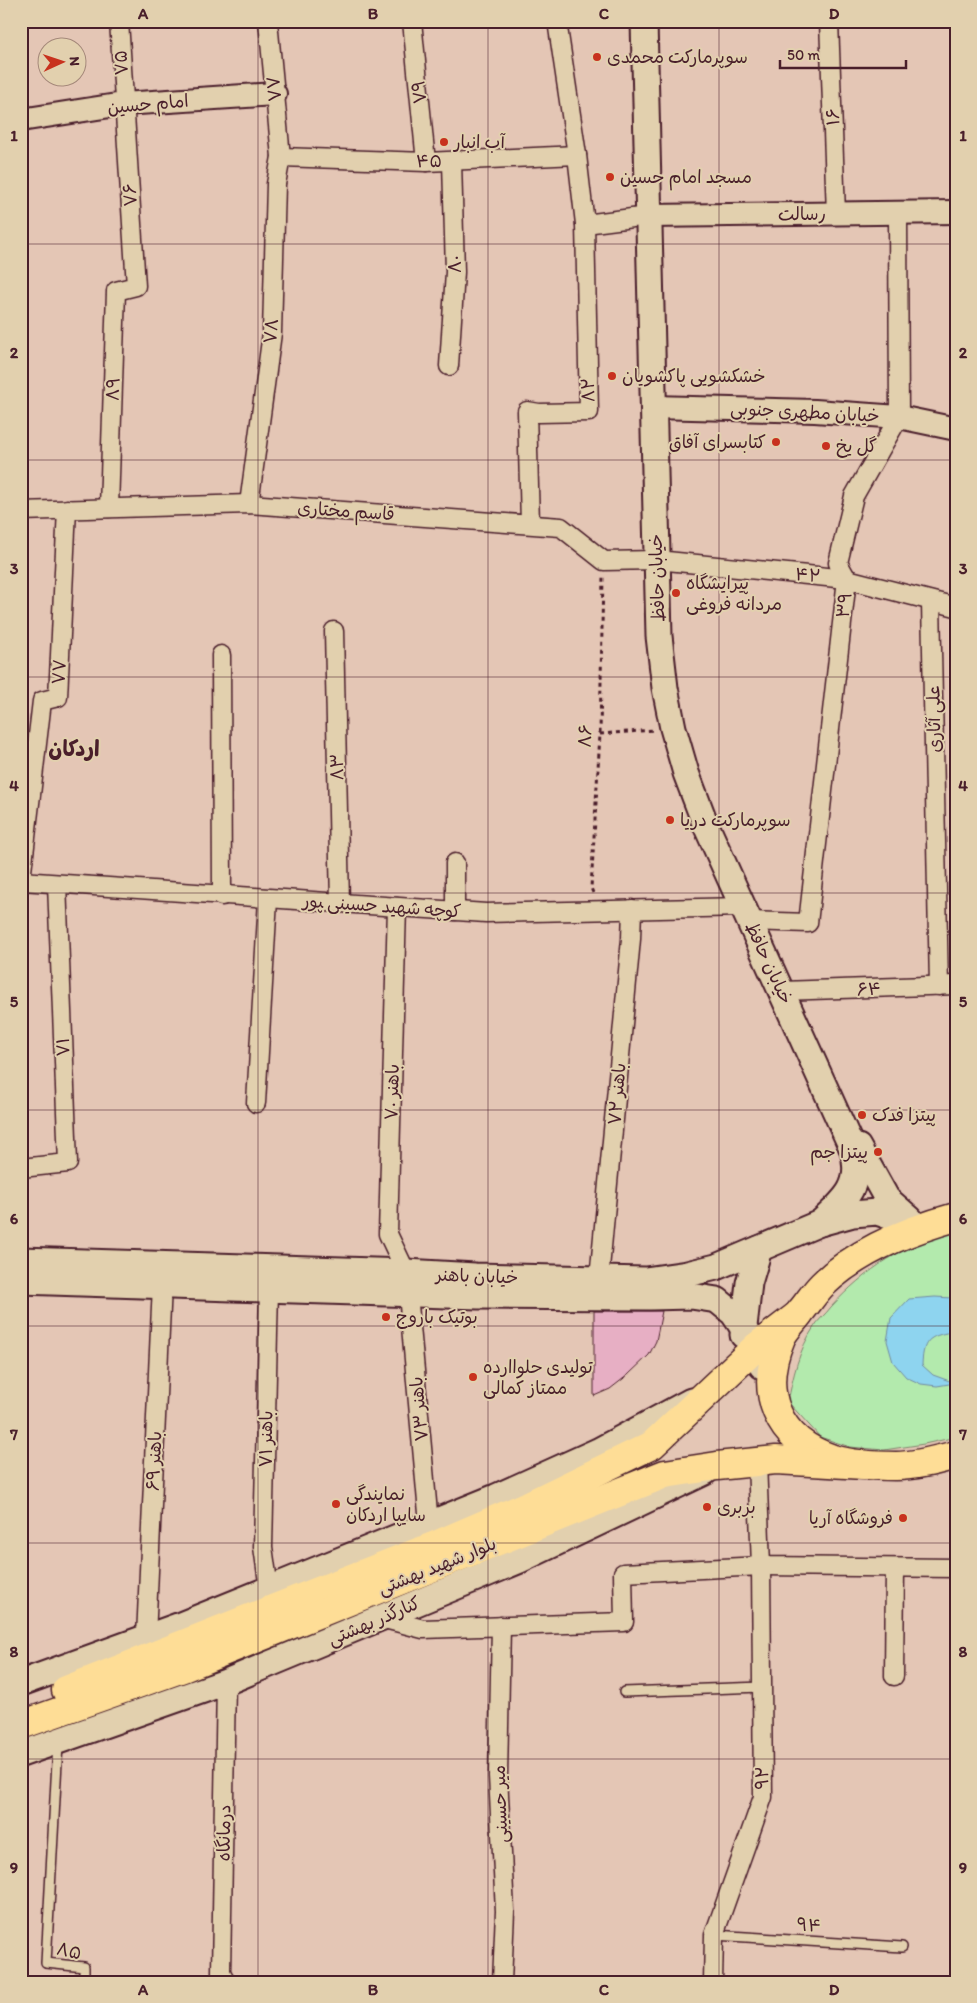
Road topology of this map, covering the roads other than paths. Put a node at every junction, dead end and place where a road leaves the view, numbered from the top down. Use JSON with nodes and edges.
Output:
{"nodes":[{"id":1,"x":119,"y":21,"type":"edge"},
{"id":2,"x":268,"y":21,"type":"edge"},
{"id":3,"x":412,"y":21,"type":"edge"},
{"id":4,"x":557,"y":21,"type":"edge"},
{"id":5,"x":644,"y":21,"type":"edge"},
{"id":6,"x":830,"y":21,"type":"edge"},
{"id":7,"x":275,"y":94,"type":"junction"},
{"id":8,"x":123,"y":104,"type":"junction"},
{"id":9,"x":21,"y":120,"type":"edge"},
{"id":10,"x":577,"y":155,"type":"junction"},
{"id":11,"x":281,"y":158,"type":"junction"},
{"id":12,"x":452,"y":161,"type":"junction"},
{"id":13,"x":426,"y":162,"type":"junction"},
{"id":14,"x":956,"y":212,"type":"edge"},
{"id":15,"x":898,"y":213,"type":"junction"},
{"id":16,"x":836,"y":214,"type":"junction"},
{"id":17,"x":648,"y":216,"type":"junction"},
{"id":18,"x":585,"y":224,"type":"junction"},
{"id":19,"x":136,"y":286,"type":"joint"},
{"id":20,"x":449,"y":366,"type":"dead end"},
{"id":21,"x":653,"y":407,"type":"junction"},
{"id":22,"x":899,"y":417,"type":"junction"},
{"id":23,"x":956,"y":429,"type":"edge"},
{"id":24,"x":250,"y":504,"type":"junction"},
{"id":25,"x":108,"y":508,"type":"junction"},
{"id":26,"x":67,"y":510,"type":"junction"},
{"id":27,"x":21,"y":511,"type":"edge"},
{"id":28,"x":530,"y":524,"type":"junction"},
{"id":29,"x":657,"y":560,"type":"junction"},
{"id":30,"x":847,"y":579,"type":"junction"},
{"id":31,"x":931,"y":602,"type":"junction"},
{"id":32,"x":956,"y":607,"type":"edge"},
{"id":33,"x":334,"y":631,"type":"dead end"},
{"id":34,"x":221,"y":655,"type":"dead end"},
{"id":35,"x":455,"y":863,"type":"dead end"},
{"id":36,"x":21,"y":881,"type":"edge"},
{"id":37,"x":56,"y":884,"type":"junction"},
{"id":38,"x":222,"y":896,"type":"junction"},
{"id":39,"x":268,"y":899,"type":"junction"},
{"id":40,"x":340,"y":904,"type":"junction"},
{"id":41,"x":397,"y":907,"type":"junction"},
{"id":42,"x":632,"y":909,"type":"junction"},
{"id":43,"x":455,"y":911,"type":"junction"},
{"id":44,"x":746,"y":914,"type":"junction"},
{"id":45,"x":948,"y":986,"type":"edge"},
{"id":46,"x":782,"y":991,"type":"junction"},
{"id":47,"x":832,"y":1101,"type":"junction"},
{"id":48,"x":256,"y":1103,"type":"dead end"},
{"id":49,"x":21,"y":1168,"type":"edge"},
{"id":50,"x":956,"y":1217,"type":"edge"},
{"id":51,"x":820,"y":1223,"type":"junction"},
{"id":52,"x":920,"y":1227,"type":"junction"},
{"id":53,"x":760,"y":1249,"type":"junction"},
{"id":54,"x":21,"y":1260,"type":"edge"},
{"id":55,"x":599,"y":1279,"type":"junction"},
{"id":56,"x":21,"y":1281,"type":"edge"},
{"id":57,"x":407,"y":1283,"type":"junction"},
{"id":58,"x":162,"y":1285,"type":"junction"},
{"id":59,"x":269,"y":1289,"type":"junction"},
{"id":60,"x":798,"y":1315,"type":"junction"},
{"id":61,"x":750,"y":1338,"type":"junction"},
{"id":62,"x":770,"y":1388,"type":"junction"},
{"id":63,"x":705,"y":1394,"type":"junction"},
{"id":64,"x":949,"y":1459,"type":"edge"},
{"id":65,"x":757,"y":1462,"type":"junction"},
{"id":66,"x":864,"y":1465,"type":"junction"},
{"id":67,"x":717,"y":1466,"type":"junction"},
{"id":68,"x":429,"y":1524,"type":"junction"},
{"id":69,"x":761,"y":1566,"type":"junction"},
{"id":70,"x":895,"y":1568,"type":"junction"},
{"id":71,"x":956,"y":1568,"type":"edge"},
{"id":72,"x":269,"y":1589,"type":"junction"},
{"id":73,"x":382,"y":1618,"type":"junction"},
{"id":74,"x":501,"y":1626,"type":"junction"},
{"id":75,"x":146,"y":1638,"type":"junction"},
{"id":76,"x":894,"y":1676,"type":"dead end"},
{"id":77,"x":226,"y":1682,"type":"junction"},
{"id":78,"x":21,"y":1683,"type":"edge"},
{"id":79,"x":762,"y":1687,"type":"junction"},
{"id":80,"x":624,"y":1692,"type":"dead end"},
{"id":81,"x":21,"y":1707,"type":"edge"},
{"id":82,"x":21,"y":1725,"type":"edge"},
{"id":83,"x":58,"y":1741,"type":"junction"},
{"id":84,"x":21,"y":1754,"type":"edge"},
{"id":85,"x":714,"y":1935,"type":"junction"},
{"id":86,"x":902,"y":1947,"type":"dead end"},
{"id":87,"x":84,"y":1982,"type":"edge"},
{"id":88,"x":226,"y":1982,"type":"edge"},
{"id":89,"x":502,"y":1982,"type":"edge"},
{"id":90,"x":712,"y":1982,"type":"edge"}],
"edges":[{"from":1,"to":8,"type":"street","name":"۷۵"},
{"from":2,"to":7,"type":"street","name":"۷۷"},
{"from":3,"to":13,"type":"street","name":"۷۹"},
{"from":4,"to":10,"type":"street"},
{"from":5,"to":17,"type":"main road","name":"خیابان حافظ"},
{"from":6,"to":16,"type":"street","name":"۱۶"},
{"from":7,"to":8,"type":"street","name":"امام حسین"},
{"from":7,"to":11,"type":"street","name":"۷۷"},
{"from":8,"to":9,"type":"street","name":"امام حسین"},
{"from":8,"to":19,"type":"street","name":"۷۶"},
{"from":10,"to":12,"type":"street","name":"۴۵"},
{"from":10,"to":18,"type":"street"},
{"from":11,"to":13,"type":"street","name":"۴۵"},
{"from":11,"to":24,"type":"street","name":"۷۸"},
{"from":12,"to":13,"type":"street","name":"۴۵"},
{"from":12,"to":20,"type":"street","name":"۸۰"},
{"from":14,"to":15,"type":"street","name":"رسالت"},
{"from":15,"to":16,"type":"street","name":"رسالت"},
{"from":15,"to":22,"type":"street","name":"۳۹"},
{"from":16,"to":17,"type":"street","name":"رسالت"},
{"from":17,"to":18,"type":"street"},
{"from":17,"to":21,"type":"main road","name":"خیابان حافظ"},
{"from":18,"to":28,"type":"street","name":"۸۲"},
{"from":19,"to":25,"type":"street","name":"۸۹"},
{"from":21,"to":22,"type":"street","name":"خیابان مطهری جنوبی"},
{"from":21,"to":29,"type":"main road","name":"خیابان حافظ"},
{"from":22,"to":23,"type":"street","name":"خیابان مطهری جنوبی"},
{"from":22,"to":30,"type":"street","name":"۳۹"},
{"from":24,"to":25,"type":"street","name":"قاسم مختاری"},
{"from":24,"to":28,"type":"street","name":"قاسم مختاری"},
{"from":25,"to":26,"type":"street","name":"قاسم مختاری"},
{"from":26,"to":27,"type":"street","name":"قاسم مختاری"},
{"from":26,"to":36,"type":"street","name":"۷۷"},
{"from":28,"to":29,"type":"street","name":"قاسم مختاری"},
{"from":29,"to":30,"type":"street","name":"۴۲"},
{"from":29,"to":44,"type":"main road","name":"خیابان حافظ"},
{"from":30,"to":31,"type":"street","name":"۴۲"},
{"from":30,"to":44,"type":"street","name":"۳۹"},
{"from":31,"to":32,"type":"street","name":"۴۲"},
{"from":31,"to":45,"type":"street","name":"علی آثاری"},
{"from":33,"to":40,"type":"street","name":"۸۳"},
{"from":34,"to":38,"type":"street"},
{"from":35,"to":43,"type":"street"},
{"from":36,"to":37,"type":"street","name":"کوچه شهید حسینی ‍پور"},
{"from":37,"to":38,"type":"street","name":"کوچه شهید حسینی ‍پور"},
{"from":37,"to":49,"type":"street","name":"۷۱"},
{"from":38,"to":39,"type":"street","name":"کوچه شهید حسینی ‍پور"},
{"from":39,"to":40,"type":"street","name":"کوچه شهید حسینی ‍پور"},
{"from":39,"to":48,"type":"street"},
{"from":40,"to":41,"type":"street","name":"کوچه شهید حسینی ‍پور"},
{"from":41,"to":43,"type":"street","name":"کوچه شهید حسینی ‍پور"},
{"from":41,"to":57,"type":"street","name":"باهنر ۷۰"},
{"from":42,"to":43,"type":"street","name":"کوچه شهید حسینی ‍پور"},
{"from":42,"to":44,"type":"street","name":"کوچه شهید حسینی ‍پور"},
{"from":42,"to":55,"type":"street","name":"باهنر ۷۲"},
{"from":44,"to":46,"type":"main road","name":"خیابان حافظ"},
{"from":45,"to":46,"type":"street","name":"۶۴"},
{"from":46,"to":47,"type":"main road","name":"خیابان حافظ"},
{"from":47,"to":51,"type":"main road","name":"خیابان حافظ"},
{"from":47,"to":52,"type":"main road","name":"خیابان حافظ"},
{"from":50,"to":52,"type":"main road"},
{"from":51,"to":52,"type":"main road","name":"خیابان باهنر"},
{"from":51,"to":53,"type":"main road","name":"خیابان باهنر"},
{"from":52,"to":60,"type":"main road"},
{"from":53,"to":55,"type":"main road","name":"خیابان باهنر"},
{"from":53,"to":61,"type":"main road"},
{"from":54,"to":57,"type":"main road","name":"خیابان باهنر"},
{"from":55,"to":57,"type":"main road","name":"خیابان باهنر"},
{"from":56,"to":58,"type":"main road","name":"خیابان باهنر"},
{"from":57,"to":59,"type":"main road","name":"خیابان باهنر"},
{"from":57,"to":61,"type":"main road","name":"خیابان باهنر"},
{"from":57,"to":68,"type":"street","name":"باهنر ۷۳"},
{"from":58,"to":59,"type":"main road","name":"خیابان باهنر"},
{"from":58,"to":75,"type":"street","name":"باهنر ۶۹"},
{"from":59,"to":72,"type":"street","name":"باهنر ۷۱"},
{"from":60,"to":61,"type":"main road","name":"بلوار شهید بهشتی"},
{"from":60,"to":62,"type":"main road"},
{"from":61,"to":62,"type":"main road","name":"خیابان باهنر"},
{"from":61,"to":63,"type":"main road","name":"بلوار شهید بهشتی"},
{"from":62,"to":66,"type":"main road"},
{"from":63,"to":68,"type":"main road"},
{"from":63,"to":81,"type":"main road","name":"بلوار شهید بهشتی"},
{"from":64,"to":66,"type":"main road"},
{"from":65,"to":66,"type":"main road","name":"بلوار شهید بهشتی"},
{"from":65,"to":67,"type":"main road","name":"بلوار شهید بهشتی"},
{"from":65,"to":69,"type":"street","name":"۹۲"},
{"from":67,"to":73,"type":"main road","name":"کنارگذر بهشتی"},
{"from":67,"to":82,"type":"main road","name":"بلوار شهید بهشتی"},
{"from":68,"to":72,"type":"main road"},
{"from":69,"to":70,"type":"street"},
{"from":69,"to":74,"type":"street"},
{"from":69,"to":79,"type":"street","name":"۹۲"},
{"from":70,"to":71,"type":"street"},
{"from":70,"to":76,"type":"street"},
{"from":72,"to":75,"type":"main road"},
{"from":73,"to":74,"type":"street"},
{"from":73,"to":77,"type":"main road","name":"کنارگذر بهشتی"},
{"from":74,"to":89,"type":"street","name":"میر حسینی"},
{"from":75,"to":78,"type":"main road"},
{"from":77,"to":83,"type":"main road","name":"کنارگذر بهشتی"},
{"from":77,"to":88,"type":"street","name":"درمانگاه"},
{"from":79,"to":80,"type":"lane"},
{"from":79,"to":85,"type":"street","name":"۹۲"},
{"from":83,"to":84,"type":"main road","name":"کنارگذر بهشتی"},
{"from":83,"to":87,"type":"lane","name":"۸۵"},
{"from":85,"to":86,"type":"lane","name":"۹۴"},
{"from":85,"to":90,"type":"street","name":"۹۲"}]}
